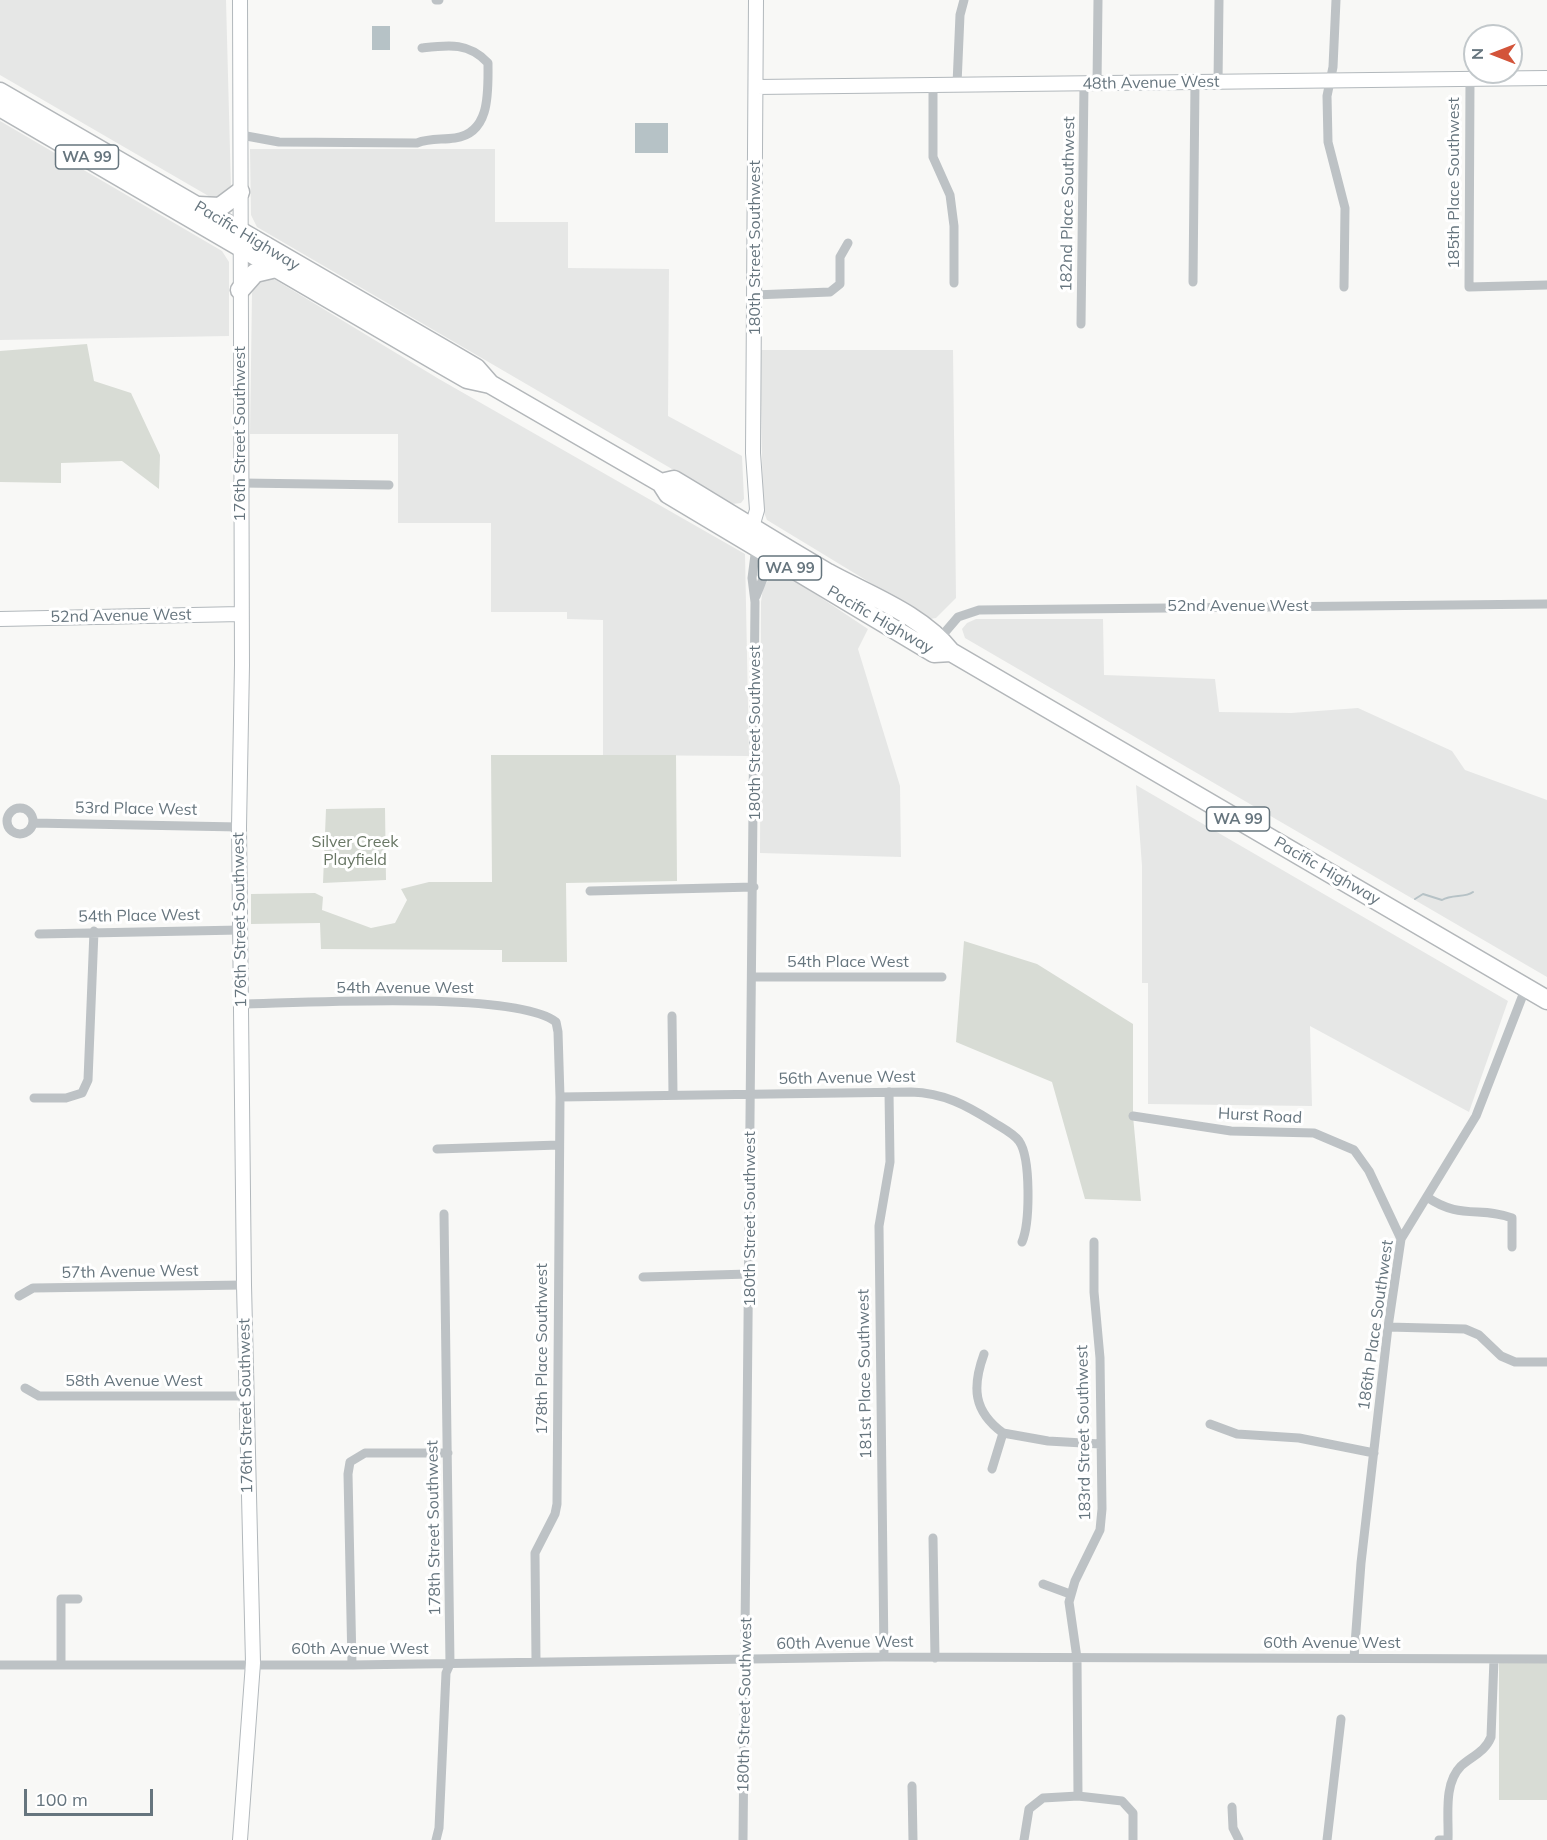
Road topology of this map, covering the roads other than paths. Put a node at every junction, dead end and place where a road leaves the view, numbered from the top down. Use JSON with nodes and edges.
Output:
{"nodes":[{"id":1,"x":240,"y":0,"type":"edge"},
{"id":2,"x":756,"y":0,"type":"edge"},
{"id":3,"x":964,"y":0,"type":"edge"},
{"id":4,"x":1098,"y":0,"type":"edge"},
{"id":5,"x":1219,"y":0,"type":"edge"},
{"id":6,"x":1336,"y":0,"type":"edge"},
{"id":7,"x":422,"y":48,"type":"dead end"},
{"id":8,"x":1523,"y":78,"type":"edge"},
{"id":9,"x":1547,"y":78,"type":"edge"},
{"id":10,"x":1463,"y":79,"type":"edge"},
{"id":11,"x":1330,"y":81,"type":"junction"},
{"id":12,"x":1195,"y":83,"type":"junction"},
{"id":13,"x":1218,"y":83,"type":"junction"},
{"id":14,"x":933,"y":84,"type":"junction"},
{"id":15,"x":957,"y":84,"type":"junction"},
{"id":16,"x":1090,"y":84,"type":"junction"},
{"id":17,"x":1470,"y":84,"type":"edge"},
{"id":18,"x":756,"y":87,"type":"junction"},
{"id":19,"x":0,"y":92,"type":"edge"},
{"id":20,"x":0,"y":107,"type":"edge"},
{"id":21,"x":241,"y":135,"type":"junction"},
{"id":22,"x":240,"y":192,"type":"junction"},
{"id":23,"x":197,"y":206,"type":"junction"},
{"id":24,"x":240,"y":239,"type":"junction"},
{"id":25,"x":848,"y":243,"type":"dead end"},
{"id":26,"x":276,"y":268,"type":"junction"},
{"id":27,"x":1193,"y":282,"type":"dead end"},
{"id":28,"x":954,"y":283,"type":"dead end"},
{"id":29,"x":1547,"y":285,"type":"edge"},
{"id":30,"x":1344,"y":288,"type":"dead end"},
{"id":31,"x":240,"y":290,"type":"junction"},
{"id":32,"x":754,"y":295,"type":"junction"},
{"id":33,"x":1082,"y":324,"type":"dead end"},
{"id":34,"x":401,"y":340,"type":"junction"},
{"id":35,"x":456,"y":356,"type":"junction"},
{"id":36,"x":490,"y":384,"type":"junction"},
{"id":37,"x":241,"y":483,"type":"junction"},
{"id":38,"x":661,"y":483,"type":"junction"},
{"id":39,"x":389,"y":485,"type":"dead end"},
{"id":40,"x":755,"y":495,"type":"junction"},
{"id":41,"x":733,"y":515,"type":"junction"},
{"id":42,"x":710,"y":520,"type":"junction"},
{"id":43,"x":752,"y":527,"type":"junction"},
{"id":44,"x":756,"y":547,"type":"junction"},
{"id":45,"x":784,"y":564,"type":"junction"},
{"id":46,"x":822,"y":569,"type":"junction"},
{"id":47,"x":755,"y":598,"type":"junction"},
{"id":48,"x":1547,"y":604,"type":"edge"},
{"id":49,"x":241,"y":614,"type":"junction"},
{"id":50,"x":0,"y":619,"type":"edge"},
{"id":51,"x":946,"y":645,"type":"junction"},
{"id":52,"x":33,"y":823,"type":"dead end"},
{"id":53,"x":239,"y":827,"type":"junction"},
{"id":54,"x":754,"y":887,"type":"junction"},
{"id":55,"x":590,"y":891,"type":"dead end"},
{"id":56,"x":240,"y":930,"type":"junction"},
{"id":57,"x":94,"y":931,"type":"junction"},
{"id":58,"x":39,"y":933,"type":"dead end"},
{"id":59,"x":753,"y":977,"type":"junction"},
{"id":60,"x":942,"y":977,"type":"dead end"},
{"id":61,"x":1526,"y":987,"type":"junction"},
{"id":62,"x":1547,"y":1000,"type":"edge"},
{"id":63,"x":240,"y":1004,"type":"junction"},
{"id":64,"x":672,"y":1016,"type":"dead end"},
{"id":65,"x":558,"y":1032,"type":"joint"},
{"id":66,"x":889,"y":1092,"type":"junction"},
{"id":67,"x":673,"y":1094,"type":"junction"},
{"id":68,"x":750,"y":1094,"type":"junction"},
{"id":69,"x":560,"y":1097,"type":"junction"},
{"id":70,"x":34,"y":1098,"type":"dead end"},
{"id":71,"x":1133,"y":1116,"type":"dead end"},
{"id":72,"x":559,"y":1145,"type":"junction"},
{"id":73,"x":438,"y":1149,"type":"dead end"},
{"id":74,"x":1428,"y":1197,"type":"junction"},
{"id":75,"x":444,"y":1214,"type":"dead end"},
{"id":76,"x":1401,"y":1239,"type":"junction"},
{"id":77,"x":1022,"y":1242,"type":"dead end"},
{"id":78,"x":1094,"y":1242,"type":"dead end"},
{"id":79,"x":1512,"y":1247,"type":"dead end"},
{"id":80,"x":749,"y":1274,"type":"junction"},
{"id":81,"x":643,"y":1277,"type":"dead end"},
{"id":82,"x":244,"y":1285,"type":"junction"},
{"id":83,"x":19,"y":1296,"type":"dead end"},
{"id":84,"x":1388,"y":1327,"type":"junction"},
{"id":85,"x":984,"y":1354,"type":"dead end"},
{"id":86,"x":1547,"y":1362,"type":"edge"},
{"id":87,"x":25,"y":1388,"type":"dead end"},
{"id":88,"x":246,"y":1396,"type":"junction"},
{"id":89,"x":1210,"y":1424,"type":"dead end"},
{"id":90,"x":1003,"y":1433,"type":"junction"},
{"id":91,"x":1101,"y":1444,"type":"junction"},
{"id":92,"x":448,"y":1453,"type":"junction"},
{"id":93,"x":1374,"y":1453,"type":"junction"},
{"id":94,"x":992,"y":1468,"type":"dead end"},
{"id":95,"x":933,"y":1538,"type":"dead end"},
{"id":96,"x":1043,"y":1584,"type":"dead end"},
{"id":97,"x":1070,"y":1594,"type":"junction"},
{"id":98,"x":78,"y":1599,"type":"dead end"},
{"id":99,"x":884,"y":1658,"type":"junction"},
{"id":100,"x":935,"y":1658,"type":"junction"},
{"id":101,"x":1077,"y":1658,"type":"junction"},
{"id":102,"x":1354,"y":1658,"type":"junction"},
{"id":103,"x":746,"y":1659,"type":"junction"},
{"id":104,"x":1494,"y":1659,"type":"junction"},
{"id":105,"x":1547,"y":1659,"type":"edge"},
{"id":106,"x":536,"y":1661,"type":"junction"},
{"id":107,"x":252,"y":1663,"type":"junction"},
{"id":108,"x":450,"y":1664,"type":"junction"},
{"id":109,"x":0,"y":1665,"type":"edge"},
{"id":110,"x":61,"y":1665,"type":"junction"},
{"id":111,"x":352,"y":1665,"type":"junction"},
{"id":112,"x":1341,"y":1719,"type":"dead end"},
{"id":113,"x":912,"y":1786,"type":"dead end"},
{"id":114,"x":1078,"y":1796,"type":"junction"},
{"id":115,"x":1232,"y":1807,"type":"dead end"},
{"id":116,"x":240,"y":1840,"type":"edge"},
{"id":117,"x":436,"y":1840,"type":"edge"},
{"id":118,"x":743,"y":1840,"type":"edge"},
{"id":119,"x":913,"y":1840,"type":"edge"},
{"id":120,"x":1024,"y":1840,"type":"edge"},
{"id":121,"x":1133,"y":1840,"type":"edge"},
{"id":122,"x":1239,"y":1840,"type":"edge"},
{"id":123,"x":1327,"y":1840,"type":"edge"},
{"id":124,"x":1439,"y":1840,"type":"edge"},
{"id":125,"x":1448,"y":1840,"type":"edge"}],
"edges":[{"from":1,"to":21,"type":"street","name":"176th Street Southwest"},
{"from":2,"to":18,"type":"street","name":"180th Street Southwest"},
{"from":3,"to":15,"type":"street"},
{"from":4,"to":16,"type":"street","name":"182nd Place Southwest"},
{"from":5,"to":13,"type":"street"},
{"from":6,"to":11,"type":"street"},
{"from":7,"to":21,"type":"street"},
{"from":8,"to":9,"type":"street","name":"48th Avenue West"},
{"from":10,"to":11,"type":"street","name":"48th Avenue West"},
{"from":11,"to":13,"type":"street","name":"48th Avenue West"},
{"from":11,"to":30,"type":"street"},
{"from":12,"to":13,"type":"street","name":"48th Avenue West"},
{"from":12,"to":16,"type":"street","name":"48th Avenue West"},
{"from":12,"to":27,"type":"street"},
{"from":14,"to":15,"type":"street","name":"48th Avenue West"},
{"from":14,"to":18,"type":"street","name":"48th Avenue West"},
{"from":14,"to":28,"type":"street"},
{"from":15,"to":16,"type":"street","name":"48th Avenue West"},
{"from":16,"to":33,"type":"street","name":"182nd Place Southwest"},
{"from":17,"to":29,"type":"street","name":"185th Place Southwest"},
{"from":18,"to":32,"type":"street","name":"180th Street Southwest"},
{"from":19,"to":23,"type":"highway","name":"Pacific Highway","number":"WA 99"},
{"from":20,"to":24,"type":"highway","name":"Pacific Highway","number":"WA 99"},
{"from":21,"to":22,"type":"street","name":"176th Street Southwest"},
{"from":22,"to":23,"type":"highway"},
{"from":22,"to":24,"type":"street","name":"176th Street Southwest"},
{"from":23,"to":24,"type":"highway","name":"Pacific Highway","number":"WA 99"},
{"from":24,"to":26,"type":"highway","name":"Pacific Highway","number":"WA 99"},
{"from":24,"to":31,"type":"street","name":"176th Street Southwest"},
{"from":24,"to":35,"type":"highway","name":"Pacific Highway","number":"WA 99"},
{"from":25,"to":32,"type":"street"},
{"from":26,"to":31,"type":"highway"},
{"from":26,"to":34,"type":"highway","name":"Pacific Highway","number":"WA 99"},
{"from":31,"to":37,"type":"street","name":"176th Street Southwest"},
{"from":32,"to":40,"type":"street","name":"180th Street Southwest"},
{"from":34,"to":35,"type":"highway"},
{"from":34,"to":36,"type":"highway","name":"Pacific Highway","number":"WA 99"},
{"from":35,"to":36,"type":"highway","name":"Pacific Highway","number":"WA 99"},
{"from":36,"to":38,"type":"highway","name":"Pacific Highway","number":"WA 99"},
{"from":37,"to":39,"type":"street"},
{"from":37,"to":49,"type":"street","name":"176th Street Southwest"},
{"from":38,"to":41,"type":"highway","name":"Pacific Highway","number":"WA 99"},
{"from":38,"to":42,"type":"highway","name":"Pacific Highway","number":"WA 99"},
{"from":40,"to":41,"type":"street"},
{"from":40,"to":43,"type":"street","name":"180th Street Southwest"},
{"from":41,"to":43,"type":"highway","name":"Pacific Highway","number":"WA 99"},
{"from":42,"to":43,"type":"highway"},
{"from":42,"to":44,"type":"highway","name":"Pacific Highway","number":"WA 99"},
{"from":43,"to":46,"type":"highway","name":"Pacific Highway","number":"WA 99"},
{"from":44,"to":45,"type":"highway","name":"Pacific Highway","number":"WA 99"},
{"from":44,"to":46,"type":"highway"},
{"from":44,"to":47,"type":"street","name":"180th Street Southwest"},
{"from":45,"to":47,"type":"street"},
{"from":45,"to":51,"type":"highway","name":"Pacific Highway","number":"WA 99"},
{"from":46,"to":51,"type":"highway","name":"Pacific Highway","number":"WA 99"},
{"from":47,"to":54,"type":"street","name":"180th Street Southwest"},
{"from":48,"to":51,"type":"street","name":"52nd Avenue West"},
{"from":49,"to":50,"type":"street","name":"52nd Avenue West"},
{"from":49,"to":53,"type":"street","name":"176th Street Southwest"},
{"from":51,"to":61,"type":"highway","name":"Pacific Highway","number":"WA 99"},
{"from":52,"to":53,"type":"street","name":"53rd Place West"},
{"from":53,"to":56,"type":"street","name":"176th Street Southwest"},
{"from":54,"to":55,"type":"street"},
{"from":54,"to":59,"type":"street","name":"180th Street Southwest"},
{"from":56,"to":57,"type":"street","name":"54th Place West"},
{"from":56,"to":63,"type":"street","name":"176th Street Southwest"},
{"from":57,"to":58,"type":"street","name":"54th Place West"},
{"from":57,"to":70,"type":"street"},
{"from":59,"to":60,"type":"street","name":"54th Place West"},
{"from":59,"to":68,"type":"street","name":"180th Street Southwest"},
{"from":61,"to":62,"type":"highway","name":"Pacific Highway","number":"WA 99"},
{"from":61,"to":74,"type":"street","name":"186th Place Southwest"},
{"from":63,"to":65,"type":"street","name":"54th Avenue West"},
{"from":63,"to":82,"type":"street","name":"176th Street Southwest"},
{"from":64,"to":67,"type":"street"},
{"from":65,"to":69,"type":"street","name":"178th Place Southwest"},
{"from":66,"to":68,"type":"street","name":"56th Avenue West"},
{"from":66,"to":77,"type":"street","name":"56th Avenue West"},
{"from":66,"to":99,"type":"street","name":"181st Place Southwest"},
{"from":67,"to":68,"type":"street","name":"56th Avenue West"},
{"from":67,"to":69,"type":"street","name":"56th Avenue West"},
{"from":68,"to":80,"type":"street","name":"180th Street Southwest"},
{"from":69,"to":72,"type":"street","name":"178th Place Southwest"},
{"from":71,"to":76,"type":"street","name":"Hurst Road"},
{"from":72,"to":73,"type":"street"},
{"from":72,"to":106,"type":"street","name":"178th Place Southwest"},
{"from":74,"to":76,"type":"street","name":"186th Place Southwest"},
{"from":74,"to":79,"type":"street"},
{"from":75,"to":92,"type":"street","name":"178th Street Southwest"},
{"from":76,"to":84,"type":"street","name":"186th Place Southwest"},
{"from":78,"to":91,"type":"street","name":"183rd Street Southwest"},
{"from":80,"to":81,"type":"street"},
{"from":80,"to":103,"type":"street","name":"180th Street Southwest"},
{"from":82,"to":83,"type":"street","name":"57th Avenue West"},
{"from":82,"to":88,"type":"street","name":"176th Street Southwest"},
{"from":84,"to":86,"type":"street"},
{"from":84,"to":93,"type":"street","name":"186th Place Southwest"},
{"from":85,"to":90,"type":"street"},
{"from":87,"to":88,"type":"street","name":"58th Avenue West"},
{"from":88,"to":107,"type":"street","name":"176th Street Southwest"},
{"from":89,"to":93,"type":"street"},
{"from":90,"to":91,"type":"street"},
{"from":90,"to":94,"type":"street"},
{"from":91,"to":97,"type":"street","name":"183rd Street Southwest"},
{"from":92,"to":108,"type":"street","name":"178th Street Southwest"},
{"from":92,"to":111,"type":"street"},
{"from":93,"to":102,"type":"street","name":"186th Place Southwest"},
{"from":95,"to":100,"type":"street"},
{"from":96,"to":97,"type":"street"},
{"from":97,"to":101,"type":"street","name":"183rd Street Southwest"},
{"from":98,"to":110,"type":"street"},
{"from":99,"to":100,"type":"street","name":"60th Avenue West"},
{"from":99,"to":103,"type":"street","name":"60th Avenue West"},
{"from":100,"to":101,"type":"street","name":"60th Avenue West"},
{"from":101,"to":102,"type":"street","name":"60th Avenue West"},
{"from":101,"to":114,"type":"street","name":"183rd Street Southwest"},
{"from":102,"to":104,"type":"street","name":"60th Avenue West"},
{"from":103,"to":106,"type":"street","name":"60th Avenue West"},
{"from":103,"to":118,"type":"street","name":"180th Street Southwest"},
{"from":104,"to":105,"type":"street","name":"60th Avenue West"},
{"from":104,"to":125,"type":"street"},
{"from":106,"to":108,"type":"street","name":"60th Avenue West"},
{"from":107,"to":110,"type":"street","name":"60th Avenue West"},
{"from":107,"to":111,"type":"street","name":"60th Avenue West"},
{"from":107,"to":116,"type":"street","name":"176th Street Southwest"},
{"from":108,"to":111,"type":"street","name":"60th Avenue West"},
{"from":108,"to":117,"type":"street","name":"178th Street Southwest"},
{"from":109,"to":110,"type":"street","name":"60th Avenue West"},
{"from":112,"to":123,"type":"street"},
{"from":113,"to":119,"type":"street"},
{"from":114,"to":120,"type":"street"},
{"from":114,"to":121,"type":"street"},
{"from":115,"to":122,"type":"street"},
{"from":124,"to":125,"type":"street"}]}
